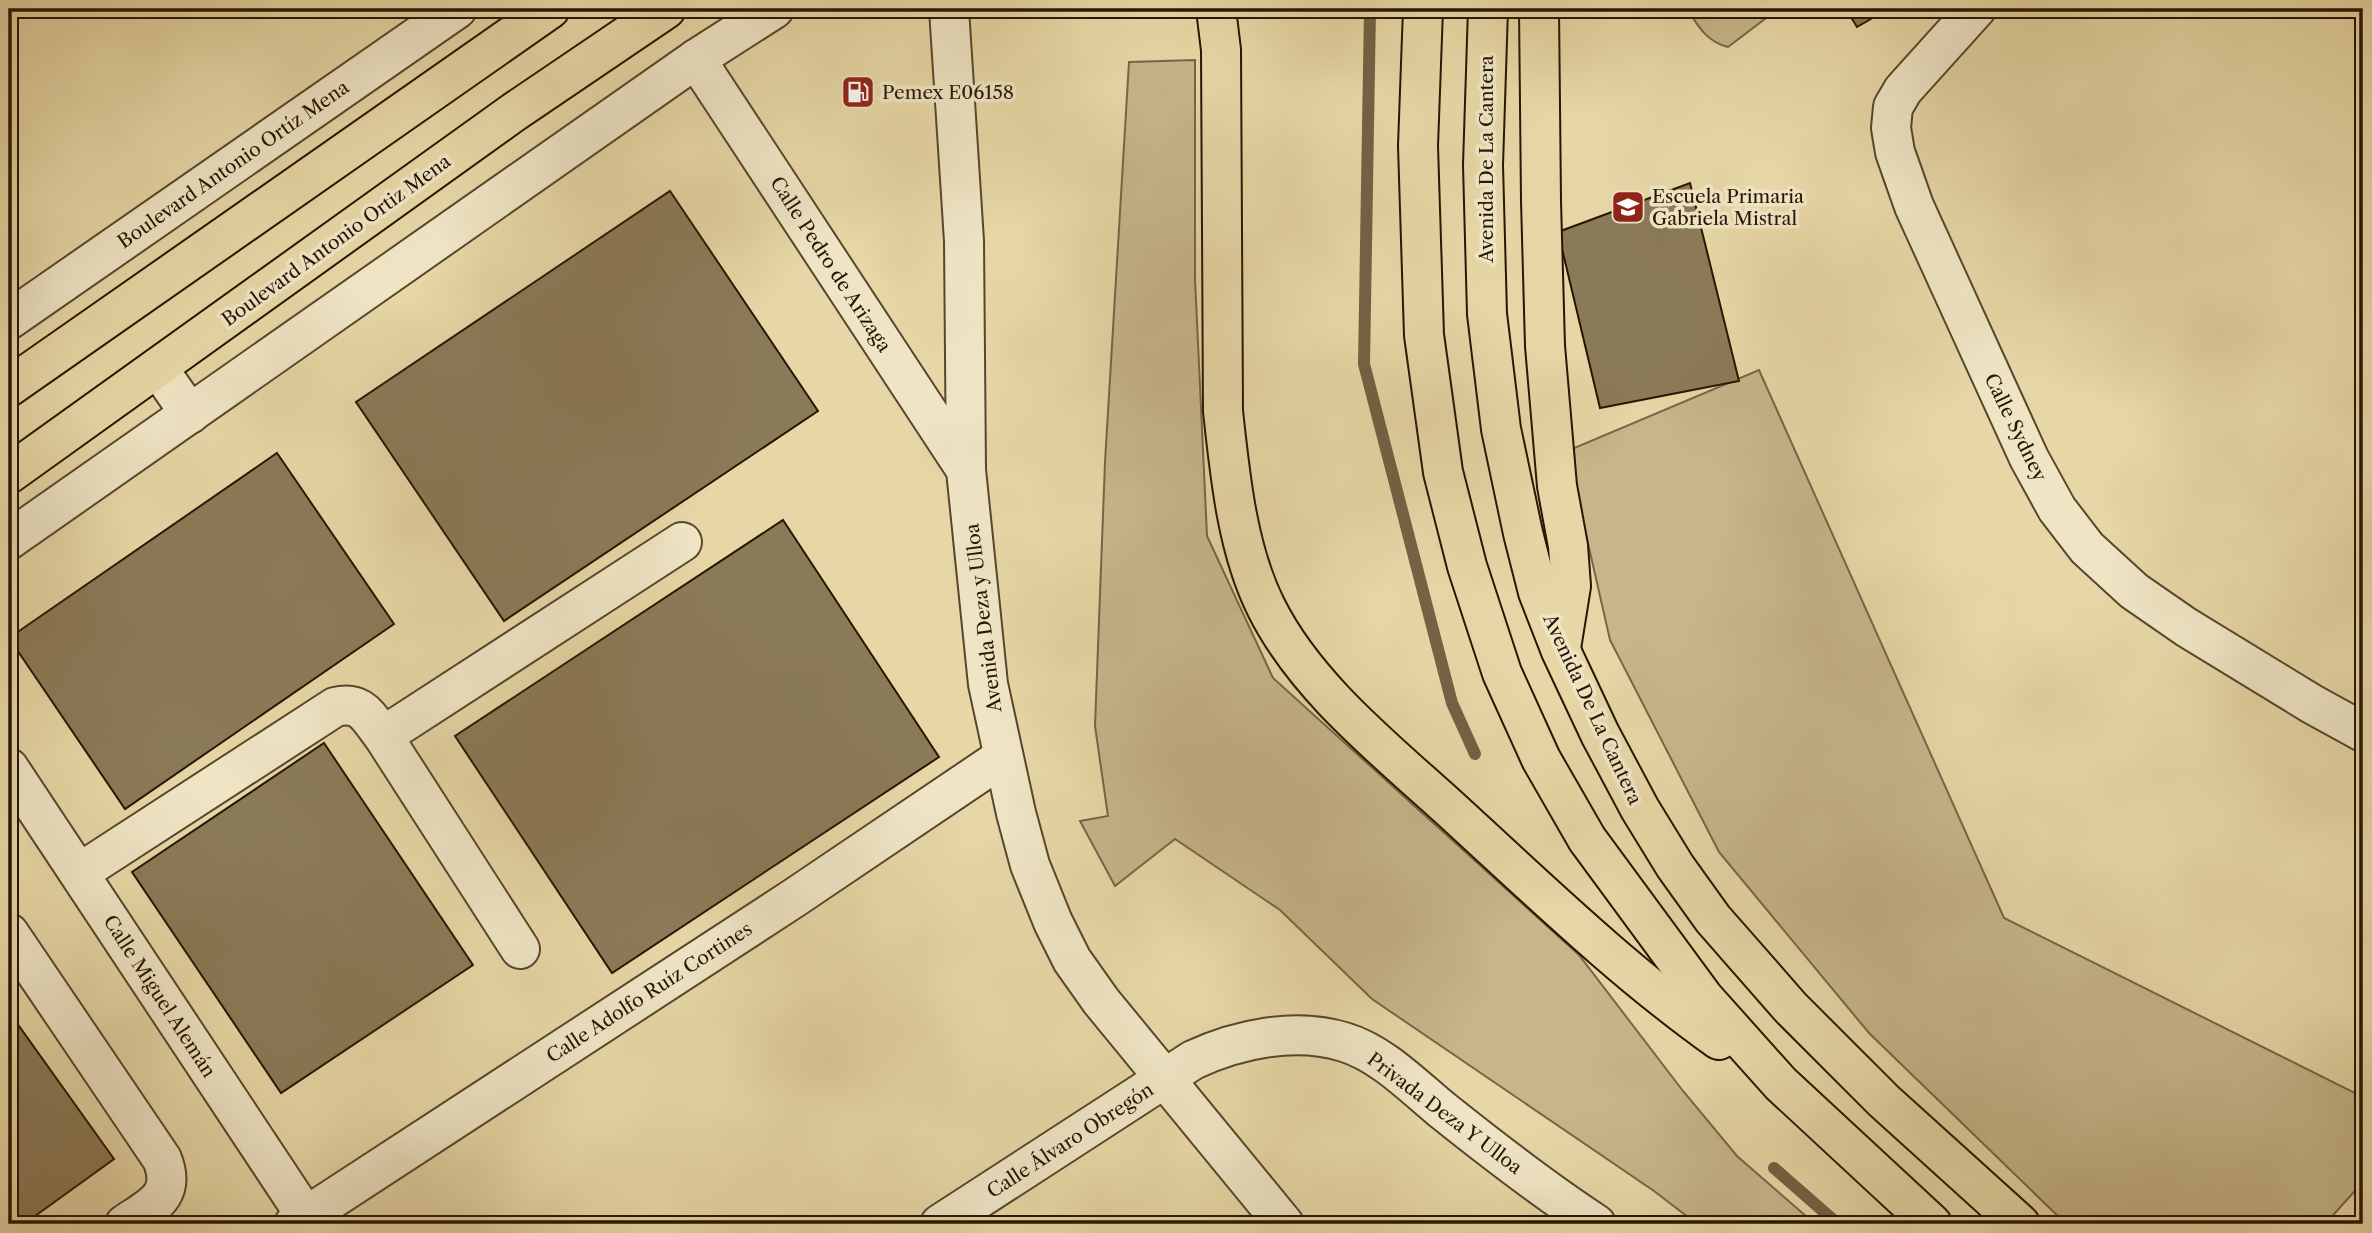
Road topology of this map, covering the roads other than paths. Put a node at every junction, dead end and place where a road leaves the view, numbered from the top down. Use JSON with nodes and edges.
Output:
{"nodes":[{"id":1,"x":457,"y":9,"type":"edge"},
{"id":2,"x":550,"y":9,"type":"edge"},
{"id":3,"x":666,"y":9,"type":"edge"},
{"id":4,"x":774,"y":9,"type":"edge"},
{"id":5,"x":949,"y":9,"type":"edge"},
{"id":6,"x":1216,"y":9,"type":"edge"},
{"id":7,"x":1423,"y":9,"type":"edge"},
{"id":8,"x":1488,"y":9,"type":"edge"},
{"id":9,"x":1539,"y":9,"type":"edge"},
{"id":10,"x":1976,"y":9,"type":"edge"},
{"id":11,"x":696,"y":59,"type":"junction"},
{"id":12,"x":9,"y":320,"type":"edge"},
{"id":13,"x":159,"y":368,"type":"junction"},
{"id":14,"x":9,"y":387,"type":"edge"},
{"id":15,"x":190,"y":414,"type":"junction"},
{"id":16,"x":966,"y":470,"type":"junction"},
{"id":17,"x":9,"y":474,"type":"edge"},
{"id":18,"x":9,"y":540,"type":"edge"},
{"id":19,"x":682,"y":542,"type":"dead end"},
{"id":20,"x":1561,"y":650,"type":"junction"},
{"id":21,"x":2363,"y":732,"type":"edge"},
{"id":22,"x":383,"y":736,"type":"junction"},
{"id":23,"x":1003,"y":757,"type":"junction"},
{"id":24,"x":9,"y":768,"type":"edge"},
{"id":25,"x":79,"y":873,"type":"junction"},
{"id":26,"x":9,"y":933,"type":"edge"},
{"id":27,"x":520,"y":949,"type":"dead end"},
{"id":28,"x":1164,"y":1078,"type":"junction"},
{"id":29,"x":1781,"y":1084,"type":"junction"},
{"id":30,"x":303,"y":1222,"type":"edge"},
{"id":31,"x":125,"y":1224,"type":"edge"},
{"id":32,"x":940,"y":1224,"type":"edge"},
{"id":33,"x":1284,"y":1224,"type":"edge"},
{"id":34,"x":1596,"y":1224,"type":"edge"},
{"id":35,"x":1932,"y":1224,"type":"edge"},
{"id":36,"x":2020,"y":1224,"type":"edge"}],
"edges":[{"from":1,"to":12,"type":"street","name":"Boulevard Antonio Ortíz Mena"},
{"from":2,"to":14,"type":"main road"},
{"from":3,"to":13,"type":"main road","name":"Boulevard Antonio Ortiz Mena"},
{"from":4,"to":11,"type":"street"},
{"from":5,"to":16,"type":"street","name":"Avenida Deza y Ulloa"},
{"from":6,"to":29,"type":"main road"},
{"from":7,"to":29,"type":"main road"},
{"from":8,"to":20,"type":"main road","name":"Avenida De La Cantera"},
{"from":9,"to":20,"type":"main road"},
{"from":10,"to":21,"type":"street","name":"Calle Sydney"},
{"from":11,"to":15,"type":"street"},
{"from":11,"to":16,"type":"street","name":"Calle Pedro de Arizaga"},
{"from":13,"to":15,"type":"street"},
{"from":13,"to":17,"type":"main road","name":"Boulevard Antonio Ortiz Mena"},
{"from":15,"to":18,"type":"street"},
{"from":16,"to":23,"type":"street","name":"Avenida Deza y Ulloa"},
{"from":19,"to":22,"type":"street"},
{"from":20,"to":36,"type":"main road","name":"Avenida De La Cantera"},
{"from":22,"to":25,"type":"street"},
{"from":22,"to":27,"type":"street"},
{"from":23,"to":28,"type":"street","name":"Avenida Deza y Ulloa"},
{"from":23,"to":30,"type":"street","name":"Calle Adolfo Ruíz Cortines"},
{"from":24,"to":25,"type":"street","name":"Calle Miguel Alemán"},
{"from":25,"to":30,"type":"street","name":"Calle Miguel Alemán"},
{"from":26,"to":31,"type":"street"},
{"from":28,"to":32,"type":"street","name":"Calle Álvaro Obregón"},
{"from":28,"to":33,"type":"street","name":"Avenida Deza y Ulloa"},
{"from":28,"to":34,"type":"street","name":"Privada Deza Y Ulloa"},
{"from":29,"to":35,"type":"main road"}]}
